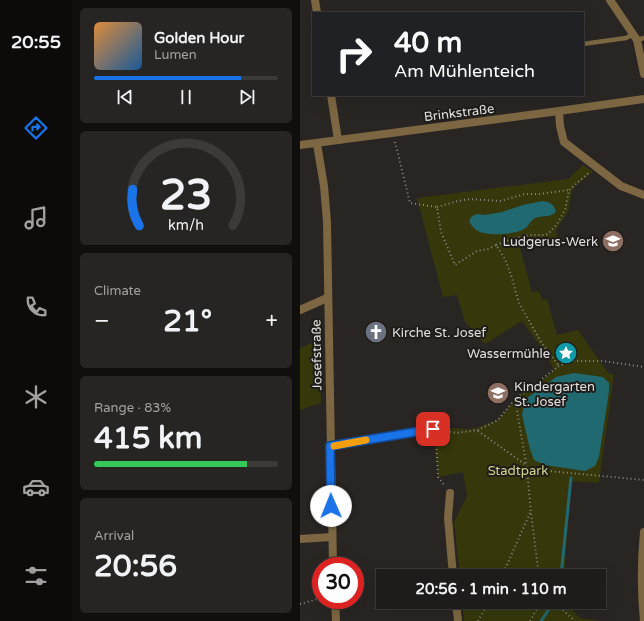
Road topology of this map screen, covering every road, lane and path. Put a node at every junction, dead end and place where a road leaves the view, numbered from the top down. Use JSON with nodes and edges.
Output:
{"nodes":[{"id":1,"x":315,"y":0,"type":"edge"},
{"id":2,"x":610,"y":0,"type":"edge"},
{"id":3,"x":317,"y":12,"type":"edge"},
{"id":4,"x":638,"y":37,"type":"edge"},
{"id":5,"x":584,"y":44,"type":"edge"},
{"id":6,"x":644,"y":74,"type":"edge"},
{"id":7,"x":331,"y":96,"type":"edge"},
{"id":8,"x":644,"y":99,"type":"edge"},
{"id":9,"x":559,"y":111,"type":"junction"},
{"id":10,"x":392,"y":133,"type":"junction"},
{"id":11,"x":338,"y":140,"type":"junction"},
{"id":12,"x":317,"y":144,"type":"junction"},
{"id":13,"x":300,"y":146,"type":"edge"},
{"id":14,"x":595,"y":168,"type":"junction"},
{"id":15,"x":569,"y":190,"type":"junction"},
{"id":16,"x":644,"y":195,"type":"edge"},
{"id":17,"x":437,"y":207,"type":"junction"},
{"id":18,"x":496,"y":245,"type":"junction"},
{"id":19,"x":327,"y":298,"type":"junction"},
{"id":20,"x":300,"y":310,"type":"edge"},
{"id":21,"x":558,"y":366,"type":"junction"},
{"id":22,"x":644,"y":367,"type":"edge"},
{"id":23,"x":515,"y":399,"type":"junction"},
{"id":24,"x":434,"y":429,"type":"junction"},
{"id":25,"x":478,"y":430,"type":"junction"},
{"id":26,"x":330,"y":446,"type":"junction"},
{"id":27,"x":526,"y":465,"type":"junction"},
{"id":28,"x":527,"y":469,"type":"junction"},
{"id":29,"x":644,"y":480,"type":"edge"},
{"id":30,"x":450,"y":493,"type":"joint"},
{"id":31,"x":531,"y":512,"type":"junction"},
{"id":32,"x":644,"y":532,"type":"edge"},
{"id":33,"x":332,"y":536,"type":"junction"},
{"id":34,"x":300,"y":539,"type":"edge"},
{"id":35,"x":333,"y":557,"type":"edge"},
{"id":36,"x":452,"y":569,"type":"edge"},
{"id":37,"x":505,"y":569,"type":"edge"},
{"id":38,"x":538,"y":569,"type":"edge"},
{"id":39,"x":643,"y":596,"type":"edge"},
{"id":40,"x":312,"y":601,"type":"edge"},
{"id":41,"x":300,"y":604,"type":"edge"},
{"id":42,"x":335,"y":609,"type":"edge"},
{"id":43,"x":457,"y":609,"type":"edge"},
{"id":44,"x":485,"y":609,"type":"edge"},
{"id":45,"x":537,"y":609,"type":"edge"},
{"id":46,"x":562,"y":609,"type":"edge"},
{"id":47,"x":336,"y":621,"type":"edge"},
{"id":48,"x":458,"y":621,"type":"edge"},
{"id":49,"x":478,"y":621,"type":"edge"},
{"id":50,"x":530,"y":621,"type":"edge"},
{"id":51,"x":575,"y":621,"type":"edge"},
{"id":52,"x":644,"y":621,"type":"edge"}],
"edges":[{"from":1,"to":3,"type":"street"},
{"from":2,"to":4,"type":"street"},
{"from":4,"to":5,"type":"lane"},
{"from":4,"to":6,"type":"street"},
{"from":7,"to":11,"type":"street"},
{"from":8,"to":9,"type":"street","name":"Brinkstraße"},
{"from":9,"to":10,"type":"street","name":"Brinkstraße"},
{"from":9,"to":14,"type":"street"},
{"from":10,"to":11,"type":"street","name":"Brinkstraße"},
{"from":10,"to":17,"type":"path"},
{"from":11,"to":12,"type":"street","name":"Brinkstraße"},
{"from":12,"to":13,"type":"street","name":"Brinkstraße"},
{"from":12,"to":19,"type":"street","name":"Josefstraße"},
{"from":14,"to":15,"type":"path"},
{"from":14,"to":16,"type":"street"},
{"from":15,"to":17,"type":"path"},
{"from":15,"to":18,"type":"path"},
{"from":17,"to":18,"type":"path"},
{"from":18,"to":21,"type":"path"},
{"from":19,"to":20,"type":"street"},
{"from":19,"to":26,"type":"street","name":"Josefstraße"},
{"from":21,"to":22,"type":"path"},
{"from":21,"to":23,"type":"path"},
{"from":23,"to":25,"type":"path"},
{"from":23,"to":27,"type":"path"},
{"from":24,"to":25,"type":"path"},
{"from":24,"to":26,"type":"street"},
{"from":24,"to":30,"type":"path"},
{"from":25,"to":27,"type":"path"},
{"from":26,"to":33,"type":"street","name":"Josefstraße"},
{"from":27,"to":28,"type":"path"},
{"from":28,"to":29,"type":"path"},
{"from":28,"to":31,"type":"path"},
{"from":30,"to":36,"type":"street"},
{"from":31,"to":37,"type":"path"},
{"from":31,"to":38,"type":"path"},
{"from":32,"to":39,"type":"street"},
{"from":33,"to":34,"type":"street"},
{"from":33,"to":35,"type":"street","name":"Josefstraße"},
{"from":39,"to":52,"type":"street"},
{"from":40,"to":41,"type":"path"},
{"from":42,"to":47,"type":"street"},
{"from":43,"to":48,"type":"street"},
{"from":44,"to":49,"type":"path"},
{"from":45,"to":50,"type":"path"},
{"from":46,"to":51,"type":"path"}]}
